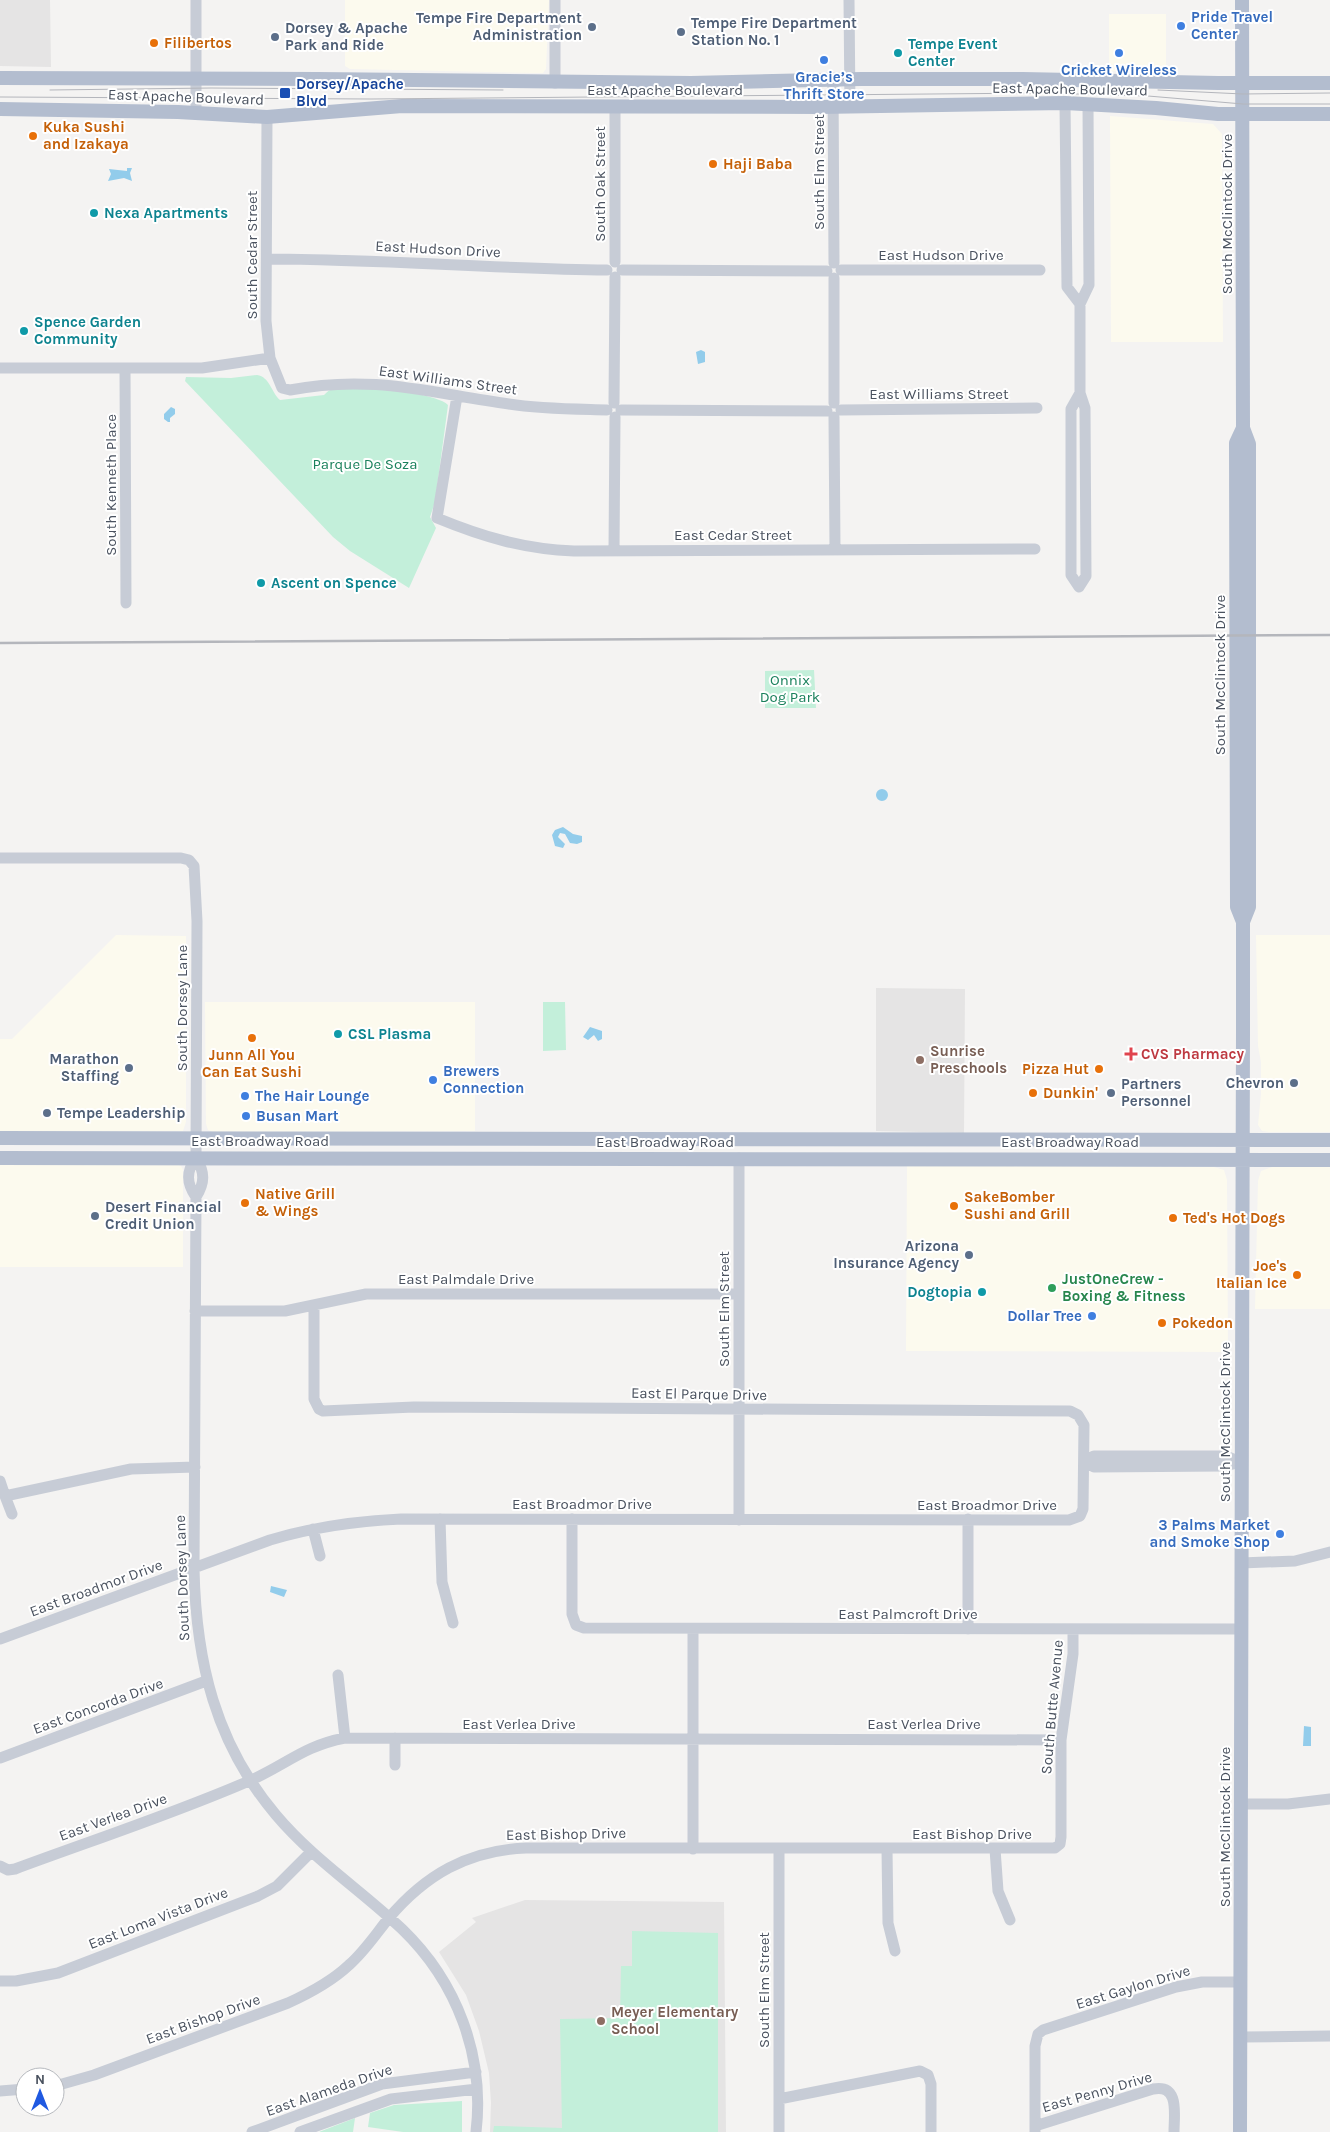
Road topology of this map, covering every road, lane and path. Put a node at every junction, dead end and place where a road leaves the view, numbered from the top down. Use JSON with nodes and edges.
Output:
{"nodes":[{"id":1,"x":196,"y":0,"type":"edge"},
{"id":2,"x":555,"y":0,"type":"edge"},
{"id":3,"x":849,"y":0,"type":"edge"},
{"id":4,"x":1242,"y":0,"type":"edge"},
{"id":5,"x":0,"y":78,"type":"edge"},
{"id":6,"x":196,"y":78,"type":"junction"},
{"id":7,"x":833,"y":80,"type":"junction"},
{"id":8,"x":850,"y":80,"type":"junction"},
{"id":9,"x":555,"y":83,"type":"junction"},
{"id":10,"x":1330,"y":83,"type":"edge"},
{"id":11,"x":1243,"y":84,"type":"junction"},
{"id":12,"x":1065,"y":103,"type":"junction"},
{"id":13,"x":1088,"y":104,"type":"junction"},
{"id":14,"x":615,"y":106,"type":"junction"},
{"id":15,"x":833,"y":107,"type":"junction"},
{"id":16,"x":850,"y":107,"type":"junction"},
{"id":17,"x":0,"y":109,"type":"edge"},
{"id":18,"x":196,"y":113,"type":"junction"},
{"id":19,"x":1330,"y":114,"type":"edge"},
{"id":20,"x":1243,"y":115,"type":"junction"},
{"id":21,"x":267,"y":117,"type":"junction"},
{"id":22,"x":266,"y":259,"type":"junction"},
{"id":23,"x":615,"y":270,"type":"junction"},
{"id":24,"x":834,"y":270,"type":"junction"},
{"id":25,"x":1040,"y":270,"type":"dead end"},
{"id":26,"x":1080,"y":304,"type":"junction"},
{"id":27,"x":270,"y":358,"type":"junction"},
{"id":28,"x":0,"y":368,"type":"edge"},
{"id":29,"x":125,"y":368,"type":"junction"},
{"id":30,"x":285,"y":390,"type":"joint"},
{"id":31,"x":1080,"y":392,"type":"junction"},
{"id":32,"x":457,"y":396,"type":"junction"},
{"id":33,"x":1037,"y":408,"type":"dead end"},
{"id":34,"x":614,"y":410,"type":"junction"},
{"id":35,"x":834,"y":410,"type":"junction"},
{"id":36,"x":835,"y":549,"type":"junction"},
{"id":37,"x":1035,"y":549,"type":"dead end"},
{"id":38,"x":614,"y":551,"type":"junction"},
{"id":39,"x":126,"y":603,"type":"dead end"},
{"id":40,"x":0,"y":858,"type":"edge"},
{"id":41,"x":0,"y":1138,"type":"edge"},
{"id":42,"x":470,"y":1138,"type":"junction"},
{"id":43,"x":197,"y":1139,"type":"junction"},
{"id":44,"x":739,"y":1139,"type":"junction"},
{"id":45,"x":985,"y":1139,"type":"junction"},
{"id":46,"x":1244,"y":1139,"type":"junction"},
{"id":47,"x":1330,"y":1140,"type":"edge"},
{"id":48,"x":0,"y":1158,"type":"edge"},
{"id":49,"x":196,"y":1158,"type":"junction"},
{"id":50,"x":468,"y":1158,"type":"junction"},
{"id":51,"x":739,"y":1158,"type":"junction"},
{"id":52,"x":985,"y":1158,"type":"junction"},
{"id":53,"x":1244,"y":1160,"type":"junction"},
{"id":54,"x":1330,"y":1160,"type":"edge"},
{"id":55,"x":739,"y":1294,"type":"junction"},
{"id":56,"x":314,"y":1305,"type":"junction"},
{"id":57,"x":196,"y":1311,"type":"junction"},
{"id":58,"x":739,"y":1410,"type":"junction"},
{"id":59,"x":1078,"y":1414,"type":"joint"},
{"id":60,"x":1084,"y":1461,"type":"junction"},
{"id":61,"x":1242,"y":1462,"type":"junction"},
{"id":62,"x":195,"y":1467,"type":"junction"},
{"id":63,"x":0,"y":1481,"type":"edge"},
{"id":64,"x":5,"y":1496,"type":"junction"},
{"id":65,"x":12,"y":1514,"type":"dead end"},
{"id":66,"x":440,"y":1519,"type":"junction"},
{"id":67,"x":572,"y":1519,"type":"junction"},
{"id":68,"x":968,"y":1519,"type":"junction"},
{"id":69,"x":739,"y":1520,"type":"junction"},
{"id":70,"x":313,"y":1529,"type":"junction"},
{"id":71,"x":1330,"y":1552,"type":"edge"},
{"id":72,"x":320,"y":1556,"type":"dead end"},
{"id":73,"x":1241,"y":1563,"type":"junction"},
{"id":74,"x":194,"y":1569,"type":"junction"},
{"id":75,"x":453,"y":1623,"type":"dead end"},
{"id":76,"x":693,"y":1629,"type":"junction"},
{"id":77,"x":968,"y":1629,"type":"junction"},
{"id":78,"x":1073,"y":1629,"type":"junction"},
{"id":79,"x":1241,"y":1629,"type":"junction"},
{"id":80,"x":0,"y":1639,"type":"edge"},
{"id":81,"x":338,"y":1675,"type":"dead end"},
{"id":82,"x":206,"y":1682,"type":"junction"},
{"id":83,"x":346,"y":1738,"type":"junction"},
{"id":84,"x":395,"y":1738,"type":"junction"},
{"id":85,"x":693,"y":1739,"type":"junction"},
{"id":86,"x":1061,"y":1740,"type":"junction"},
{"id":87,"x":0,"y":1758,"type":"edge"},
{"id":88,"x":396,"y":1766,"type":"dead end"},
{"id":89,"x":251,"y":1780,"type":"junction"},
{"id":90,"x":1330,"y":1799,"type":"edge"},
{"id":91,"x":1241,"y":1804,"type":"junction"},
{"id":92,"x":1058,"y":1847,"type":"joint"},
{"id":93,"x":693,"y":1849,"type":"junction"},
{"id":94,"x":779,"y":1849,"type":"junction"},
{"id":95,"x":887,"y":1849,"type":"junction"},
{"id":96,"x":995,"y":1849,"type":"junction"},
{"id":97,"x":311,"y":1852,"type":"junction"},
{"id":98,"x":2,"y":1868,"type":"edge"},
{"id":99,"x":389,"y":1918,"type":"junction"},
{"id":100,"x":1010,"y":1920,"type":"dead end"},
{"id":101,"x":895,"y":1951,"type":"dead end"},
{"id":102,"x":0,"y":1981,"type":"edge"},
{"id":103,"x":1240,"y":1982,"type":"junction"},
{"id":104,"x":1330,"y":2036,"type":"edge"},
{"id":105,"x":1240,"y":2037,"type":"junction"},
{"id":106,"x":476,"y":2072,"type":"junction"},
{"id":107,"x":65,"y":2083,"type":"edge"},
{"id":108,"x":15,"y":2089,"type":"edge"},
{"id":109,"x":477,"y":2089,"type":"junction"},
{"id":110,"x":0,"y":2090,"type":"edge"},
{"id":111,"x":779,"y":2099,"type":"junction"},
{"id":112,"x":1035,"y":2129,"type":"edge"},
{"id":113,"x":252,"y":2132,"type":"edge"},
{"id":114,"x":300,"y":2132,"type":"edge"},
{"id":115,"x":476,"y":2132,"type":"edge"},
{"id":116,"x":779,"y":2132,"type":"edge"},
{"id":117,"x":931,"y":2132,"type":"edge"},
{"id":118,"x":1174,"y":2132,"type":"edge"},
{"id":119,"x":1240,"y":2132,"type":"edge"}],
"edges":[{"from":1,"to":6,"type":"street"},
{"from":2,"to":9,"type":"street"},
{"from":3,"to":8,"type":"street"},
{"from":4,"to":11,"type":"main road","name":"South McClintock Drive"},
{"from":5,"to":6,"type":"main road","name":"East Apache Boulevard"},
{"from":6,"to":9,"type":"main road","name":"East Apache Boulevard"},
{"from":6,"to":18,"type":"street"},
{"from":7,"to":8,"type":"main road","name":"East Apache Boulevard"},
{"from":7,"to":9,"type":"main road","name":"East Apache Boulevard"},
{"from":7,"to":15,"type":"street","name":"South Elm Street"},
{"from":8,"to":11,"type":"main road","name":"East Apache Boulevard"},
{"from":8,"to":16,"type":"street"},
{"from":10,"to":11,"type":"main road","name":"East Apache Boulevard"},
{"from":11,"to":20,"type":"main road","name":"South McClintock Drive"},
{"from":12,"to":13,"type":"main road","name":"East Apache Boulevard"},
{"from":12,"to":16,"type":"main road","name":"East Apache Boulevard"},
{"from":12,"to":26,"type":"street"},
{"from":13,"to":20,"type":"main road","name":"East Apache Boulevard"},
{"from":13,"to":26,"type":"street"},
{"from":14,"to":15,"type":"main road","name":"East Apache Boulevard"},
{"from":14,"to":21,"type":"main road","name":"East Apache Boulevard"},
{"from":14,"to":23,"type":"street","name":"South Oak Street"},
{"from":15,"to":16,"type":"main road","name":"East Apache Boulevard"},
{"from":15,"to":24,"type":"street","name":"South Elm Street"},
{"from":17,"to":18,"type":"main road","name":"East Apache Boulevard"},
{"from":18,"to":21,"type":"main road","name":"East Apache Boulevard"},
{"from":19,"to":20,"type":"main road","name":"East Apache Boulevard"},
{"from":20,"to":46,"type":"main road","name":"South McClintock Drive"},
{"from":21,"to":22,"type":"street","name":"South Cedar Street"},
{"from":22,"to":23,"type":"street","name":"East Hudson Drive"},
{"from":22,"to":27,"type":"street","name":"South Cedar Street"},
{"from":23,"to":24,"type":"street","name":"East Hudson Drive"},
{"from":23,"to":34,"type":"street","name":"South Oak Street"},
{"from":24,"to":25,"type":"street","name":"East Hudson Drive"},
{"from":24,"to":35,"type":"street","name":"South Elm Street"},
{"from":26,"to":31,"type":"street"},
{"from":27,"to":29,"type":"street"},
{"from":27,"to":30,"type":"street","name":"South Cedar Street"},
{"from":28,"to":29,"type":"street"},
{"from":29,"to":39,"type":"street","name":"South Kenneth Place"},
{"from":30,"to":32,"type":"street","name":"East Williams Street"},
{"from":31,"to":31,"type":"street"},
{"from":32,"to":34,"type":"street","name":"East Williams Street"},
{"from":32,"to":38,"type":"street","name":"East Cedar Street"},
{"from":33,"to":35,"type":"street","name":"East Williams Street"},
{"from":34,"to":35,"type":"street","name":"East Williams Street"},
{"from":34,"to":38,"type":"street","name":"South Oak Street"},
{"from":35,"to":36,"type":"street","name":"South Elm Street"},
{"from":36,"to":37,"type":"street","name":"East Cedar Street"},
{"from":36,"to":38,"type":"street","name":"East Cedar Street"},
{"from":40,"to":43,"type":"street","name":"South Dorsey Lane"},
{"from":41,"to":43,"type":"main road","name":"East Broadway Road"},
{"from":42,"to":43,"type":"main road","name":"East Broadway Road"},
{"from":42,"to":44,"type":"main road","name":"East Broadway Road"},
{"from":42,"to":50,"type":"main road"},
{"from":43,"to":49,"type":"street","name":"South Dorsey Lane"},
{"from":44,"to":45,"type":"main road","name":"East Broadway Road"},
{"from":44,"to":51,"type":"main road"},
{"from":45,"to":46,"type":"main road","name":"East Broadway Road"},
{"from":45,"to":52,"type":"main road"},
{"from":46,"to":47,"type":"main road","name":"East Broadway Road"},
{"from":46,"to":53,"type":"main road","name":"South McClintock Drive"},
{"from":48,"to":49,"type":"main road","name":"East Broadway Road"},
{"from":49,"to":50,"type":"main road","name":"East Broadway Road"},
{"from":49,"to":57,"type":"street","name":"South Dorsey Lane"},
{"from":50,"to":51,"type":"main road","name":"East Broadway Road"},
{"from":51,"to":52,"type":"main road","name":"East Broadway Road"},
{"from":51,"to":55,"type":"street","name":"South Elm Street"},
{"from":52,"to":53,"type":"main road","name":"East Broadway Road"},
{"from":53,"to":54,"type":"main road","name":"East Broadway Road"},
{"from":53,"to":61,"type":"main road","name":"South McClintock Drive"},
{"from":55,"to":56,"type":"street","name":"East Palmdale Drive"},
{"from":55,"to":58,"type":"street","name":"South Elm Street"},
{"from":56,"to":57,"type":"street","name":"East Palmdale Drive"},
{"from":56,"to":58,"type":"street","name":"East El Parque Drive"},
{"from":57,"to":62,"type":"street","name":"South Dorsey Lane"},
{"from":58,"to":59,"type":"street","name":"East El Parque Drive"},
{"from":58,"to":69,"type":"street","name":"South Elm Street"},
{"from":59,"to":60,"type":"street","name":"East Broadmor Drive"},
{"from":60,"to":61,"type":"street"},
{"from":60,"to":68,"type":"street","name":"East Broadmor Drive"},
{"from":61,"to":73,"type":"main road","name":"South McClintock Drive"},
{"from":62,"to":64,"type":"street"},
{"from":62,"to":74,"type":"street","name":"South Dorsey Lane"},
{"from":63,"to":64,"type":"street"},
{"from":64,"to":65,"type":"street"},
{"from":66,"to":67,"type":"street","name":"East Broadmor Drive"},
{"from":66,"to":70,"type":"street","name":"East Broadmor Drive"},
{"from":66,"to":75,"type":"street"},
{"from":67,"to":69,"type":"street","name":"East Broadmor Drive"},
{"from":67,"to":76,"type":"street","name":"East Palmcroft Drive"},
{"from":68,"to":69,"type":"street","name":"East Broadmor Drive"},
{"from":68,"to":77,"type":"street"},
{"from":70,"to":72,"type":"street"},
{"from":70,"to":74,"type":"street","name":"East Broadmor Drive"},
{"from":71,"to":73,"type":"street"},
{"from":73,"to":79,"type":"main road","name":"South McClintock Drive"},
{"from":74,"to":80,"type":"street","name":"East Broadmor Drive"},
{"from":74,"to":82,"type":"street","name":"South Dorsey Lane"},
{"from":76,"to":77,"type":"street","name":"East Palmcroft Drive"},
{"from":76,"to":85,"type":"street"},
{"from":77,"to":78,"type":"street","name":"East Palmcroft Drive"},
{"from":78,"to":79,"type":"street","name":"East Palmcroft Drive"},
{"from":78,"to":86,"type":"street","name":"South Butte Avenue"},
{"from":79,"to":91,"type":"main road","name":"South McClintock Drive"},
{"from":81,"to":83,"type":"street"},
{"from":82,"to":87,"type":"street","name":"East Concorda Drive"},
{"from":82,"to":89,"type":"street","name":"South Dorsey Lane"},
{"from":83,"to":84,"type":"street","name":"East Verlea Drive"},
{"from":83,"to":89,"type":"street","name":"East Verlea Drive"},
{"from":84,"to":85,"type":"street","name":"East Verlea Drive"},
{"from":84,"to":88,"type":"street"},
{"from":85,"to":86,"type":"street","name":"East Verlea Drive"},
{"from":85,"to":93,"type":"street"},
{"from":86,"to":92,"type":"street","name":"South Butte Avenue"},
{"from":89,"to":97,"type":"street","name":"South Dorsey Lane"},
{"from":89,"to":98,"type":"street","name":"East Verlea Drive"},
{"from":90,"to":91,"type":"street"},
{"from":91,"to":103,"type":"main road","name":"South McClintock Drive"},
{"from":92,"to":96,"type":"street","name":"East Bishop Drive"},
{"from":93,"to":94,"type":"street","name":"East Bishop Drive"},
{"from":93,"to":99,"type":"street","name":"East Bishop Drive"},
{"from":94,"to":95,"type":"street","name":"East Bishop Drive"},
{"from":94,"to":111,"type":"street","name":"South Elm Street"},
{"from":95,"to":96,"type":"street","name":"East Bishop Drive"},
{"from":95,"to":101,"type":"street"},
{"from":96,"to":100,"type":"street"},
{"from":97,"to":99,"type":"street","name":"South Dorsey Lane"},
{"from":97,"to":102,"type":"street","name":"East Loma Vista Drive"},
{"from":99,"to":106,"type":"street","name":"South Dorsey Lane"},
{"from":99,"to":107,"type":"street","name":"East Bishop Drive"},
{"from":103,"to":105,"type":"main road","name":"South McClintock Drive"},
{"from":103,"to":112,"type":"street","name":"East Gaylon Drive"},
{"from":104,"to":105,"type":"street"},
{"from":105,"to":119,"type":"main road","name":"South McClintock Drive"},
{"from":106,"to":109,"type":"street","name":"South Dorsey Lane"},
{"from":106,"to":113,"type":"street","name":"East Alameda Drive"},
{"from":108,"to":110,"type":"street"},
{"from":109,"to":114,"type":"street","name":"East Alameda Drive"},
{"from":109,"to":115,"type":"street","name":"South Dorsey Lane"},
{"from":111,"to":116,"type":"street","name":"South Elm Street"},
{"from":111,"to":117,"type":"street"},
{"from":112,"to":118,"type":"street","name":"East Penny Drive"}]}
